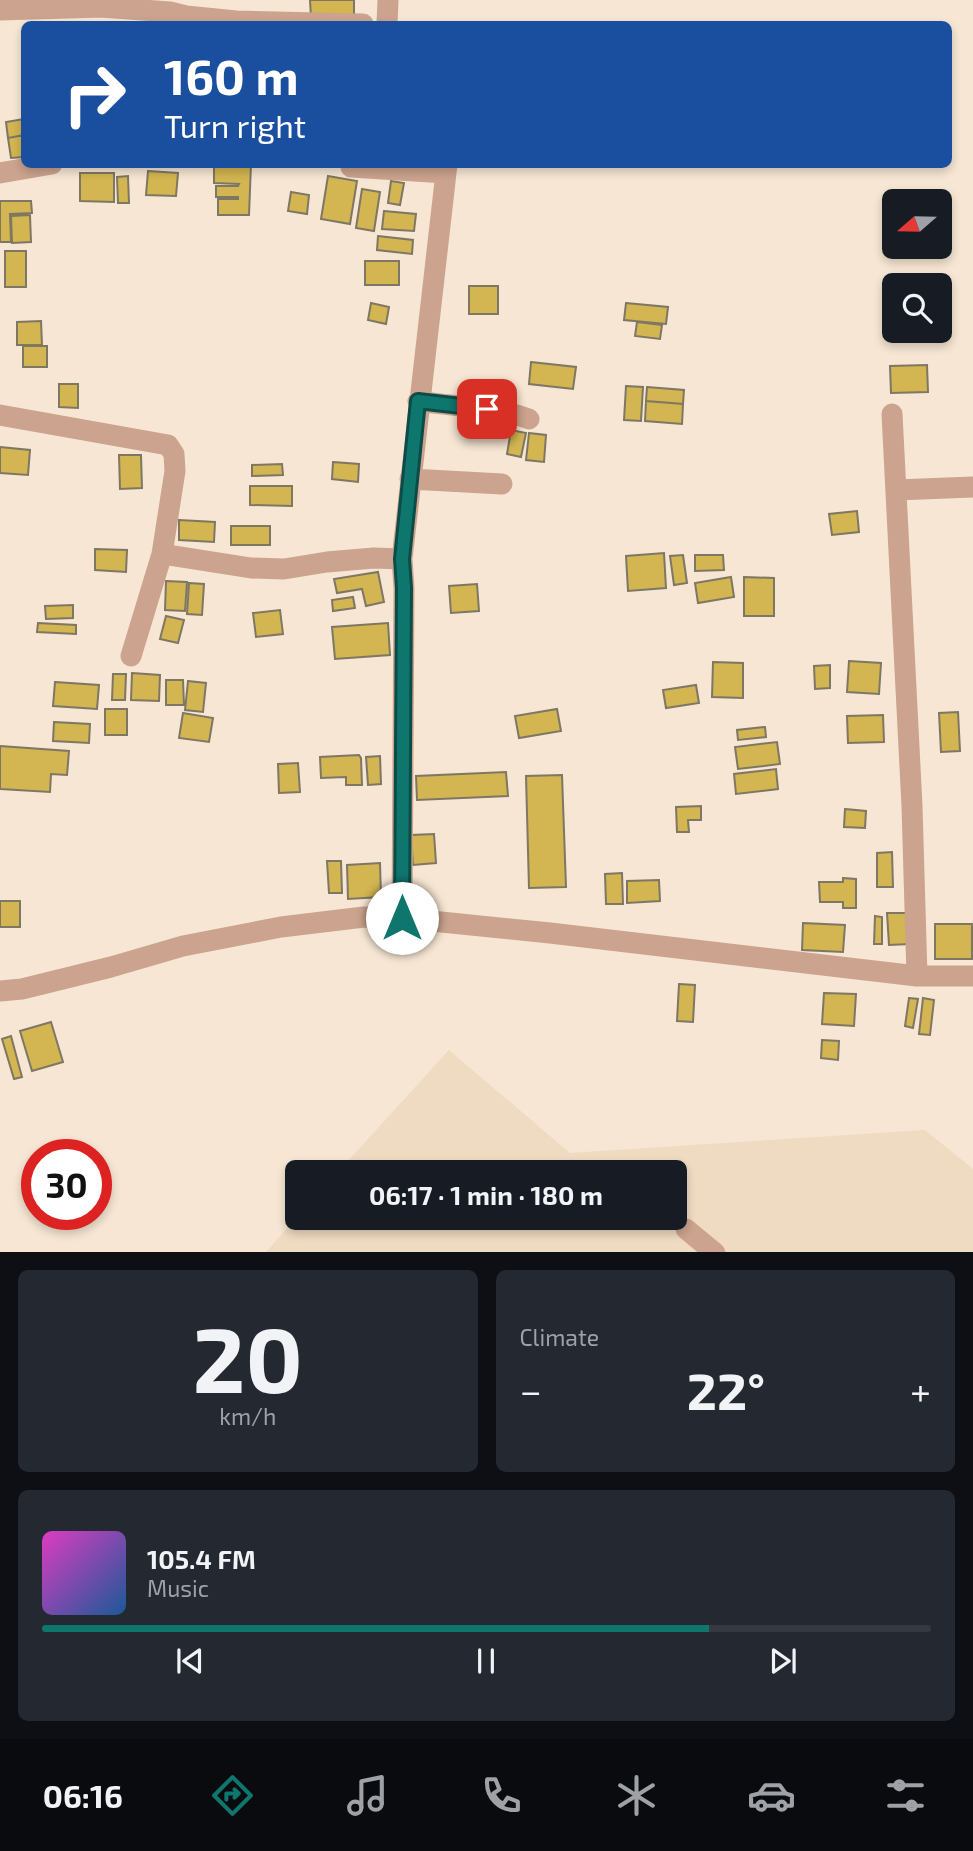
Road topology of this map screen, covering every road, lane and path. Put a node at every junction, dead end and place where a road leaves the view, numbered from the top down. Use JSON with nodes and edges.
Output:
{"nodes":[{"id":1,"x":388,"y":0,"type":"edge"},
{"id":2,"x":11,"y":6,"type":"edge"},
{"id":3,"x":236,"y":21,"type":"edge"},
{"id":4,"x":387,"y":21,"type":"edge"},
{"id":5,"x":29,"y":168,"type":"edge"},
{"id":6,"x":399,"y":168,"type":"edge"},
{"id":7,"x":447,"y":169,"type":"edge"},
{"id":8,"x":0,"y":173,"type":"edge"},
{"id":9,"x":418,"y":401,"type":"junction"},
{"id":10,"x":892,"y":414,"type":"dead end"},
{"id":11,"x":0,"y":415,"type":"edge"},
{"id":12,"x":529,"y":419,"type":"dead end"},
{"id":13,"x":410,"y":479,"type":"junction"},
{"id":14,"x":502,"y":484,"type":"dead end"},
{"id":15,"x":973,"y":487,"type":"edge"},
{"id":16,"x":896,"y":490,"type":"junction"},
{"id":17,"x":162,"y":554,"type":"junction"},
{"id":18,"x":402,"y":559,"type":"junction"},
{"id":19,"x":131,"y":656,"type":"dead end"},
{"id":20,"x":402,"y":918,"type":"junction"},
{"id":21,"x":917,"y":976,"type":"junction"},
{"id":22,"x":973,"y":976,"type":"edge"},
{"id":23,"x":0,"y":991,"type":"edge"},
{"id":24,"x":687,"y":1230,"type":"edge"},
{"id":25,"x":715,"y":1252,"type":"edge"}],
"edges":[{"from":1,"to":4,"type":"street"},
{"from":2,"to":3,"type":"street"},
{"from":5,"to":8,"type":"street"},
{"from":6,"to":7,"type":"street"},
{"from":7,"to":9,"type":"street"},
{"from":9,"to":12,"type":"street"},
{"from":9,"to":13,"type":"street"},
{"from":10,"to":16,"type":"street"},
{"from":11,"to":17,"type":"street"},
{"from":13,"to":14,"type":"street"},
{"from":13,"to":18,"type":"street"},
{"from":15,"to":16,"type":"street"},
{"from":16,"to":21,"type":"street"},
{"from":17,"to":18,"type":"street"},
{"from":17,"to":19,"type":"street"},
{"from":18,"to":20,"type":"street"},
{"from":20,"to":21,"type":"street"},
{"from":20,"to":23,"type":"street"},
{"from":21,"to":22,"type":"street"},
{"from":24,"to":25,"type":"street"}]}
